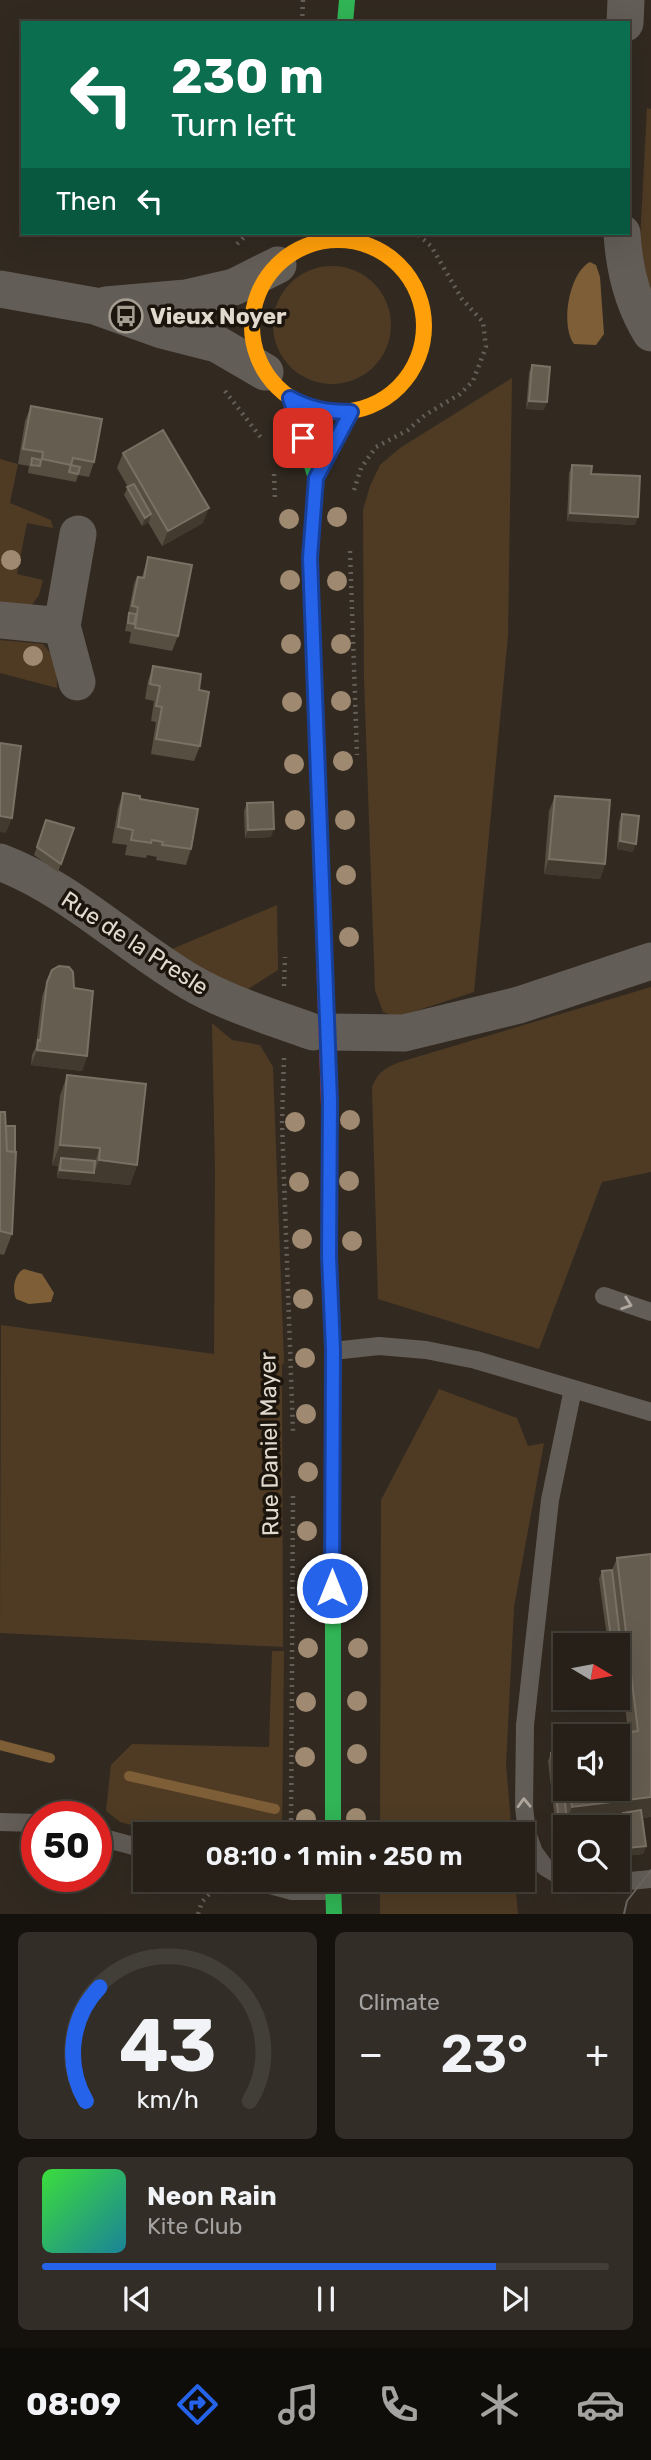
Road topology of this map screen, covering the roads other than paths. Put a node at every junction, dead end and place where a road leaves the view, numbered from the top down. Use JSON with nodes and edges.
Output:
{"nodes":[{"id":1,"x":346,"y":0,"type":"edge"},
{"id":2,"x":626,"y":0,"type":"edge"},
{"id":3,"x":345,"y":21,"type":"edge"},
{"id":4,"x":625,"y":21,"type":"edge"},
{"id":5,"x":369,"y":235,"type":"edge"},
{"id":6,"x":622,"y":235,"type":"edge"},
{"id":7,"x":299,"y":248,"type":"edge"},
{"id":8,"x":379,"y":249,"type":"junction"},
{"id":9,"x":0,"y":289,"type":"edge"},
{"id":10,"x":95,"y":306,"type":"junction"},
{"id":11,"x":651,"y":333,"type":"edge"},
{"id":12,"x":265,"y":372,"type":"junction"},
{"id":13,"x":290,"y":398,"type":"junction"},
{"id":14,"x":327,"y":456,"type":"dead end"},
{"id":15,"x":316,"y":478,"type":"junction"},
{"id":16,"x":78,"y":534,"type":"dead end"},
{"id":17,"x":0,"y":620,"type":"edge"},
{"id":18,"x":62,"y":626,"type":"junction"},
{"id":19,"x":77,"y":682,"type":"dead end"},
{"id":20,"x":0,"y":862,"type":"edge"},
{"id":21,"x":651,"y":961,"type":"edge"},
{"id":22,"x":321,"y":1032,"type":"junction"},
{"id":23,"x":604,"y":1296,"type":"dead end"},
{"id":24,"x":651,"y":1312,"type":"edge"},
{"id":25,"x":333,"y":1350,"type":"junction"},
{"id":26,"x":573,"y":1389,"type":"junction"},
{"id":27,"x":651,"y":1412,"type":"edge"},
{"id":28,"x":0,"y":1822,"type":"edge"},
{"id":29,"x":333,"y":1822,"type":"edge"},
{"id":30,"x":21,"y":1823,"type":"edge"},
{"id":31,"x":112,"y":1840,"type":"edge"},
{"id":32,"x":133,"y":1846,"type":"edge"},
{"id":33,"x":553,"y":1871,"type":"edge"},
{"id":34,"x":651,"y":1879,"type":"edge"},
{"id":35,"x":630,"y":1881,"type":"edge"},
{"id":36,"x":333,"y":1892,"type":"edge"},
{"id":37,"x":334,"y":1914,"type":"edge"}],
"edges":[{"from":1,"to":3,"type":"main road"},
{"from":2,"to":4,"type":"street"},
{"from":5,"to":8,"type":"main road"},
{"from":6,"to":11,"type":"street"},
{"from":7,"to":8,"type":"main road"},
{"from":7,"to":10,"type":"street"},
{"from":7,"to":12,"type":"main road"},
{"from":8,"to":13,"type":"main road"},
{"from":9,"to":10,"type":"street"},
{"from":10,"to":12,"type":"street"},
{"from":12,"to":13,"type":"main road"},
{"from":13,"to":15,"type":"main road"},
{"from":14,"to":15,"type":"main road"},
{"from":15,"to":22,"type":"main road"},
{"from":16,"to":18,"type":"street"},
{"from":17,"to":18,"type":"street"},
{"from":18,"to":19,"type":"street"},
{"from":20,"to":22,"type":"street","name":"Rue de la Presle"},
{"from":21,"to":22,"type":"street","name":"Rue de la Presle"},
{"from":22,"to":25,"type":"main road"},
{"from":23,"to":24,"type":"lane","one_way":true},
{"from":25,"to":26,"type":"lane"},
{"from":25,"to":29,"type":"main road"},
{"from":26,"to":27,"type":"lane"},
{"from":33,"to":26,"type":"lane","one_way":true},
{"from":28,"to":30,"type":"lane"},
{"from":31,"to":32,"type":"lane"},
{"from":34,"to":35,"type":"lane"},
{"from":36,"to":37,"type":"main road"}]}
